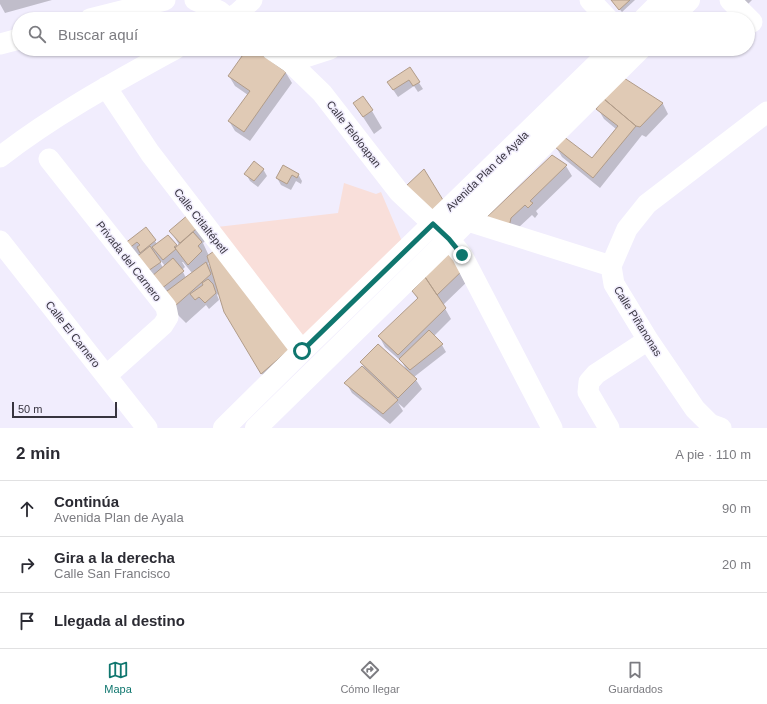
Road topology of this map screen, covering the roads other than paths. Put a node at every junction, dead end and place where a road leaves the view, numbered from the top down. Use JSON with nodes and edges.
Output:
{"nodes":[{"id":1,"x":165,"y":0,"type":"edge"},
{"id":2,"x":195,"y":0,"type":"edge"},
{"id":3,"x":252,"y":0,"type":"edge"},
{"id":4,"x":590,"y":0,"type":"edge"},
{"id":5,"x":663,"y":0,"type":"edge"},
{"id":6,"x":689,"y":0,"type":"edge"},
{"id":7,"x":730,"y":0,"type":"edge"},
{"id":8,"x":118,"y":12,"type":"edge"},
{"id":9,"x":218,"y":12,"type":"edge"},
{"id":10,"x":239,"y":12,"type":"edge"},
{"id":11,"x":601,"y":12,"type":"edge"},
{"id":12,"x":651,"y":12,"type":"edge"},
{"id":13,"x":677,"y":12,"type":"edge"},
{"id":14,"x":742,"y":12,"type":"edge"},
{"id":15,"x":12,"y":41,"type":"edge"},
{"id":16,"x":0,"y":44,"type":"edge"},
{"id":17,"x":162,"y":56,"type":"edge"},
{"id":18,"x":281,"y":56,"type":"edge"},
{"id":19,"x":308,"y":56,"type":"edge"},
{"id":20,"x":606,"y":56,"type":"edge"},
{"id":21,"x":633,"y":56,"type":"edge"},
{"id":22,"x":290,"y":62,"type":"junction"},
{"id":23,"x":106,"y":87,"type":"junction"},
{"id":24,"x":767,"y":112,"type":"edge"},
{"id":25,"x":0,"y":157,"type":"edge"},
{"id":26,"x":49,"y":159,"type":"dead end"},
{"id":27,"x":452,"y":205,"type":"junction"},
{"id":28,"x":468,"y":220,"type":"junction"},
{"id":29,"x":433,"y":224,"type":"junction"},
{"id":30,"x":449,"y":239,"type":"junction"},
{"id":31,"x":0,"y":241,"type":"edge"},
{"id":32,"x":611,"y":266,"type":"junction"},
{"id":33,"x":648,"y":340,"type":"junction"},
{"id":34,"x":302,"y":351,"type":"junction"},
{"id":35,"x":106,"y":376,"type":"junction"},
{"id":36,"x":147,"y":428,"type":"edge"},
{"id":37,"x":224,"y":428,"type":"edge"},
{"id":38,"x":256,"y":428,"type":"edge"},
{"id":39,"x":552,"y":428,"type":"edge"},
{"id":40,"x":609,"y":428,"type":"edge"},
{"id":41,"x":721,"y":428,"type":"edge"}],
"edges":[{"from":1,"to":8,"type":"street"},
{"from":2,"to":9,"type":"street"},
{"from":3,"to":10,"type":"street"},
{"from":4,"to":11,"type":"street"},
{"from":5,"to":12,"type":"main road"},
{"from":6,"to":13,"type":"main road"},
{"from":7,"to":14,"type":"street"},
{"from":15,"to":16,"type":"street"},
{"from":17,"to":23,"type":"street"},
{"from":18,"to":22,"type":"street","name":"Calle Teloloapan"},
{"from":19,"to":22,"type":"street"},
{"from":20,"to":27,"type":"main road","name":"Avenida Plan de Ayala"},
{"from":21,"to":28,"type":"main road","name":"Avenida Plan de Ayala"},
{"from":22,"to":29,"type":"street","name":"Calle Teloloapan"},
{"from":23,"to":25,"type":"street"},
{"from":23,"to":34,"type":"street","name":"Calle Citlaltépetl"},
{"from":24,"to":32,"type":"street"},
{"from":26,"to":35,"type":"street","name":"Privada del Carnero"},
{"from":27,"to":28,"type":"street"},
{"from":27,"to":29,"type":"main road","name":"Avenida Plan de Ayala"},
{"from":28,"to":30,"type":"main road","name":"Avenida Plan de Ayala"},
{"from":28,"to":32,"type":"street"},
{"from":29,"to":30,"type":"street","name":"Calle Teloloapan"},
{"from":29,"to":34,"type":"main road","name":"Avenida Plan de Ayala"},
{"from":30,"to":38,"type":"main road","name":"Avenida Plan de Ayala"},
{"from":30,"to":39,"type":"street","name":"Calle Teloloapan"},
{"from":31,"to":35,"type":"street","name":"Calle El Carnero"},
{"from":32,"to":33,"type":"street","name":"Calle Piñanonas"},
{"from":33,"to":40,"type":"street"},
{"from":33,"to":41,"type":"street","name":"Calle Piñanonas"},
{"from":34,"to":37,"type":"main road","name":"Avenida Plan de Ayala"},
{"from":35,"to":36,"type":"street","name":"Calle El Carnero"}]}
